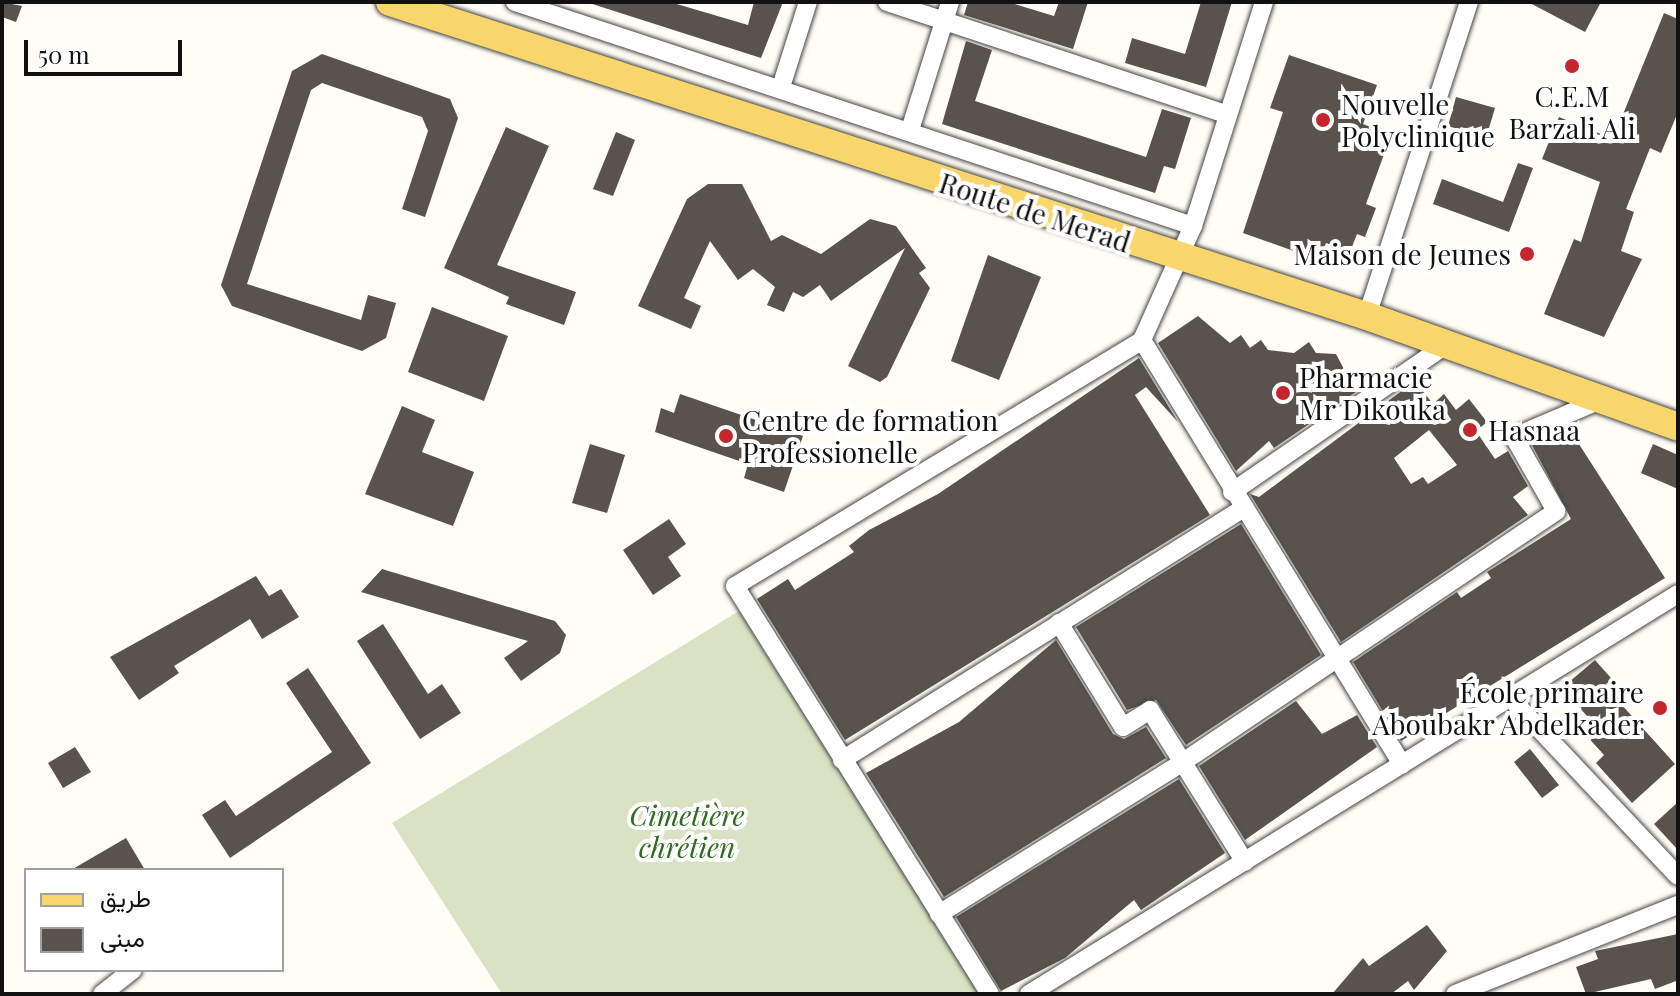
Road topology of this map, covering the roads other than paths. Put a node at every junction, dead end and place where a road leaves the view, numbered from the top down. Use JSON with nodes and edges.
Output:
{"nodes":[{"id":1,"x":390,"y":2,"type":"edge"},
{"id":2,"x":515,"y":2,"type":"edge"},
{"id":3,"x":808,"y":2,"type":"edge"},
{"id":4,"x":887,"y":2,"type":"edge"},
{"id":5,"x":950,"y":2,"type":"edge"},
{"id":6,"x":1264,"y":2,"type":"edge"},
{"id":7,"x":1469,"y":2,"type":"edge"},
{"id":8,"x":945,"y":20,"type":"junction"},
{"id":9,"x":781,"y":87,"type":"junction"},
{"id":10,"x":1228,"y":115,"type":"junction"},
{"id":11,"x":910,"y":130,"type":"junction"},
{"id":12,"x":1193,"y":226,"type":"junction"},
{"id":13,"x":1180,"y":260,"type":"junction"},
{"id":14,"x":1367,"y":316,"type":"junction"},
{"id":15,"x":1142,"y":340,"type":"junction"},
{"id":16,"x":1447,"y":344,"type":"junction"},
{"id":17,"x":1607,"y":398,"type":"junction"},
{"id":18,"x":1678,"y":427,"type":"edge"},
{"id":19,"x":1232,"y":492,"type":"junction"},
{"id":20,"x":1242,"y":509,"type":"junction"},
{"id":21,"x":1678,"y":594,"type":"edge"},
{"id":22,"x":1059,"y":623,"type":"junction"},
{"id":23,"x":1335,"y":659,"type":"junction"},
{"id":24,"x":1511,"y":699,"type":"junction"},
{"id":25,"x":842,"y":760,"type":"junction"},
{"id":26,"x":1183,"y":762,"type":"junction"},
{"id":27,"x":1402,"y":765,"type":"junction"},
{"id":28,"x":1245,"y":862,"type":"junction"},
{"id":29,"x":1678,"y":876,"type":"edge"},
{"id":30,"x":1678,"y":905,"type":"edge"},
{"id":31,"x":939,"y":914,"type":"junction"},
{"id":32,"x":130,"y":972,"type":"edge"},
{"id":33,"x":102,"y":994,"type":"edge"},
{"id":34,"x":990,"y":994,"type":"edge"},
{"id":35,"x":1029,"y":994,"type":"edge"},
{"id":36,"x":1455,"y":994,"type":"edge"}],
"edges":[{"from":1,"to":13,"type":"main road","name":"Route de Merad"},
{"from":2,"to":9,"type":"street"},
{"from":3,"to":9,"type":"street"},
{"from":4,"to":8,"type":"street"},
{"from":5,"to":8,"type":"street"},
{"from":6,"to":10,"type":"street"},
{"from":7,"to":14,"type":"street"},
{"from":8,"to":10,"type":"street"},
{"from":8,"to":11,"type":"street"},
{"from":9,"to":11,"type":"street"},
{"from":10,"to":12,"type":"street"},
{"from":11,"to":12,"type":"street"},
{"from":12,"to":13,"type":"street"},
{"from":13,"to":14,"type":"main road","name":"Route de Merad"},
{"from":13,"to":15,"type":"street"},
{"from":14,"to":16,"type":"main road","name":"Route de Merad"},
{"from":15,"to":19,"type":"street"},
{"from":15,"to":25,"type":"street"},
{"from":16,"to":17,"type":"main road","name":"Route de Merad"},
{"from":16,"to":19,"type":"street"},
{"from":17,"to":18,"type":"main road","name":"Route de Merad"},
{"from":17,"to":23,"type":"street"},
{"from":19,"to":20,"type":"street"},
{"from":20,"to":22,"type":"street"},
{"from":20,"to":23,"type":"street"},
{"from":21,"to":24,"type":"street"},
{"from":22,"to":25,"type":"street"},
{"from":22,"to":26,"type":"street"},
{"from":23,"to":26,"type":"street"},
{"from":23,"to":27,"type":"street"},
{"from":24,"to":27,"type":"street"},
{"from":24,"to":29,"type":"street"},
{"from":25,"to":31,"type":"street"},
{"from":26,"to":28,"type":"street"},
{"from":26,"to":31,"type":"street"},
{"from":27,"to":28,"type":"street"},
{"from":28,"to":35,"type":"street"},
{"from":30,"to":36,"type":"street"},
{"from":31,"to":34,"type":"street"},
{"from":32,"to":33,"type":"street"}]}
